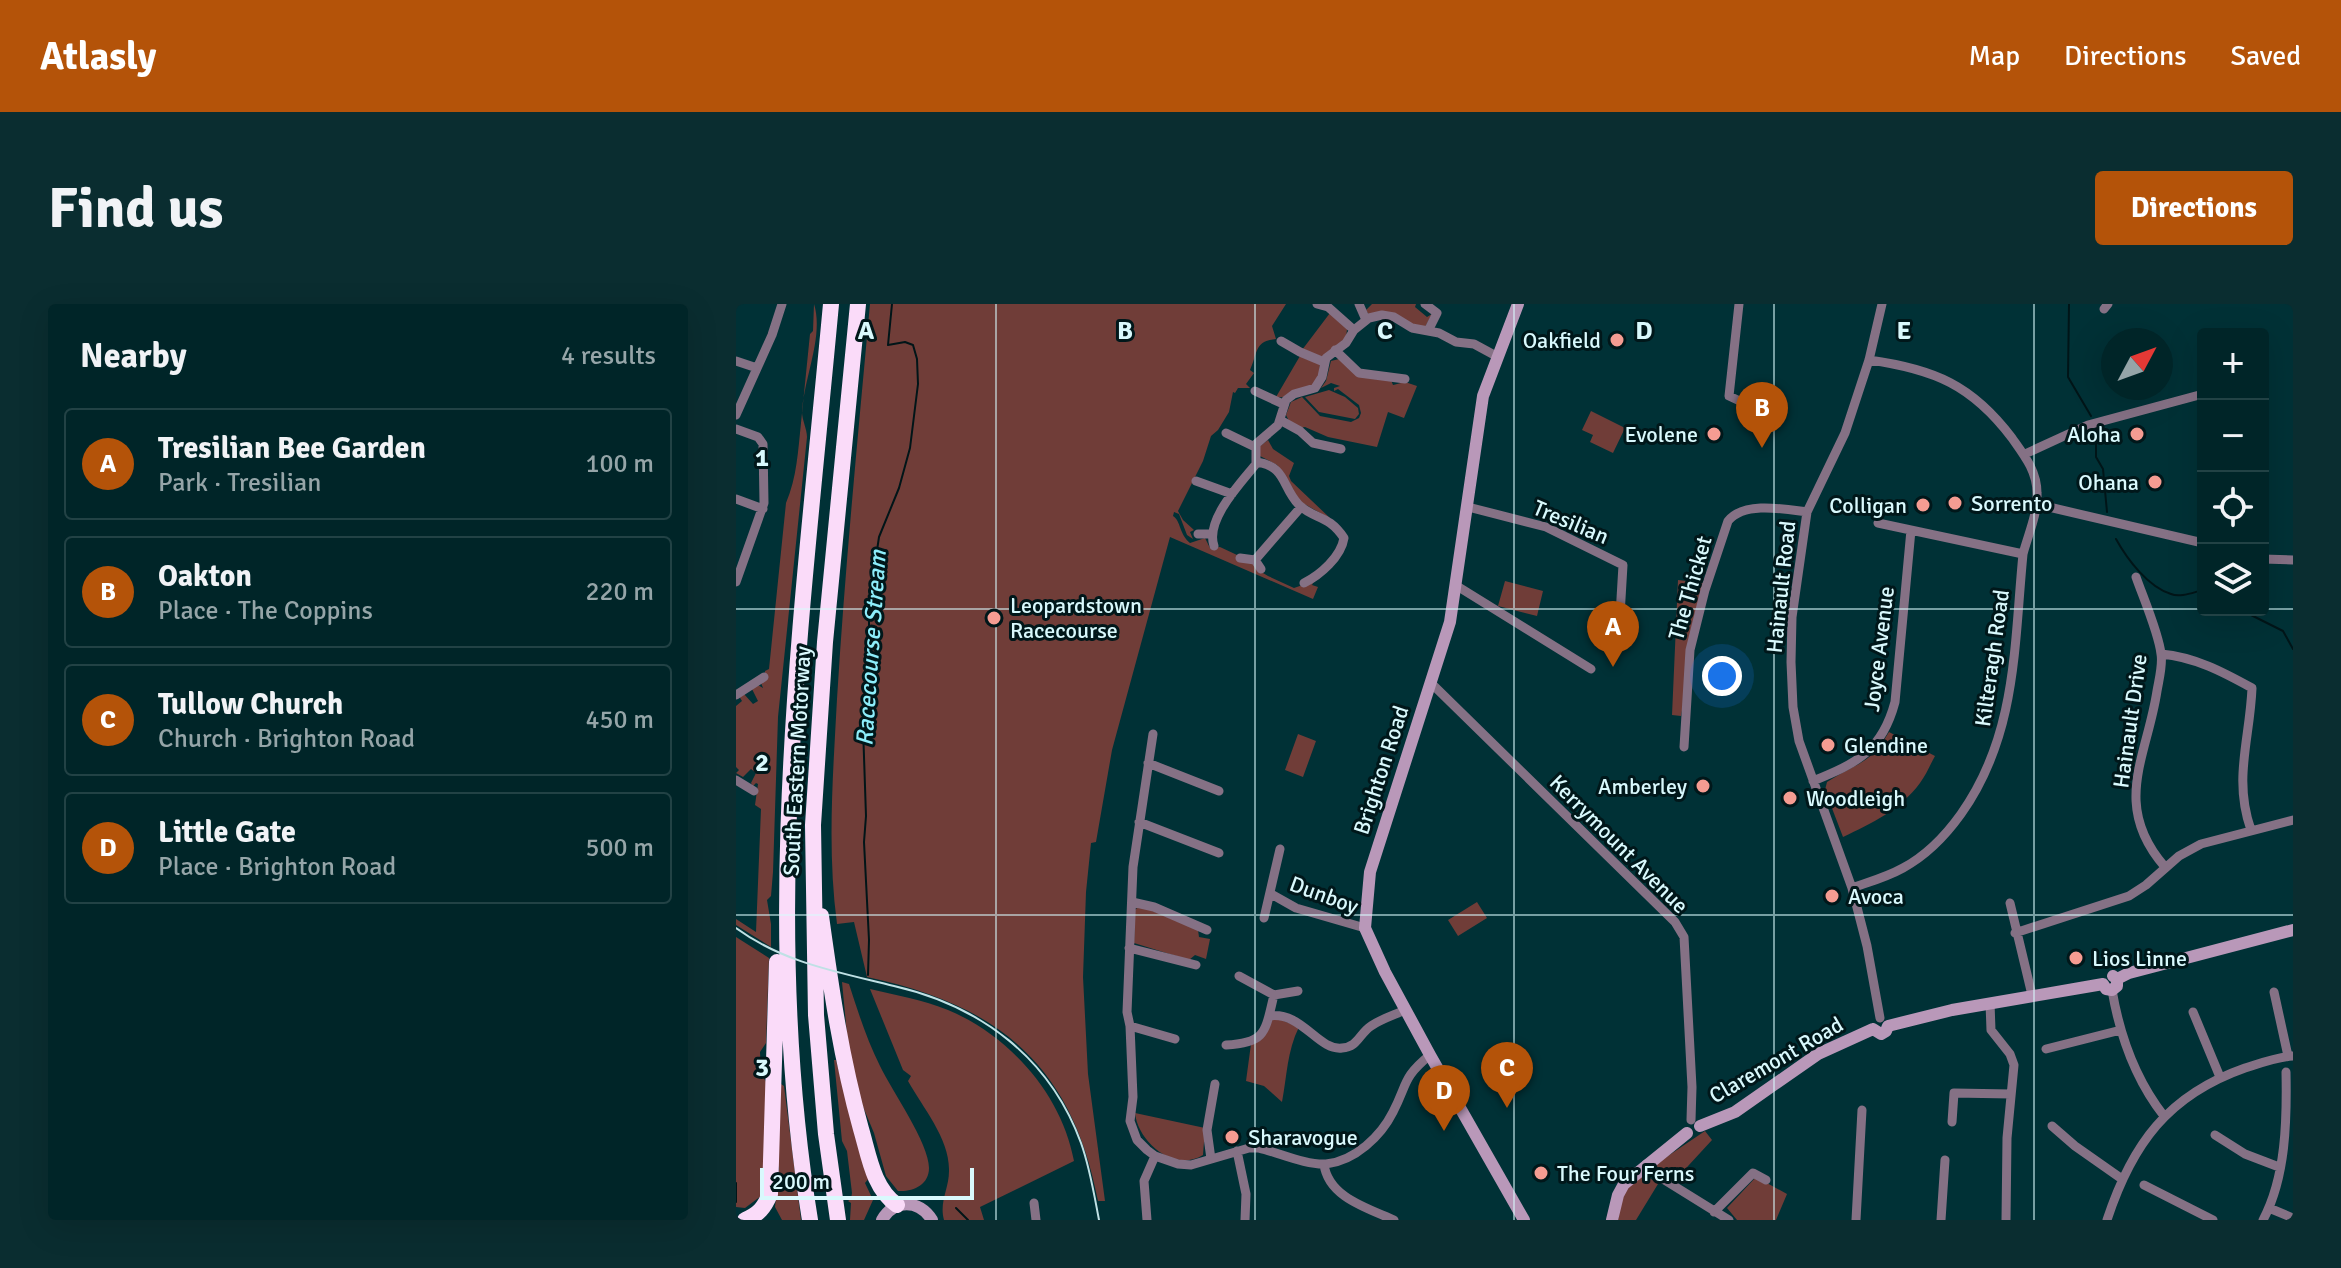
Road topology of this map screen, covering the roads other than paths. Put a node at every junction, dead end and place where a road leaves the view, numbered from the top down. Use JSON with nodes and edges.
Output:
{"nodes":[{"id":1,"x":782,"y":304,"type":"edge"},
{"id":2,"x":831,"y":304,"type":"edge"},
{"id":3,"x":858,"y":304,"type":"edge"},
{"id":4,"x":1317,"y":304,"type":"edge"},
{"id":5,"x":1425,"y":304,"type":"edge"},
{"id":6,"x":1518,"y":304,"type":"edge"},
{"id":7,"x":1739,"y":304,"type":"edge"},
{"id":8,"x":1882,"y":304,"type":"edge"},
{"id":9,"x":1362,"y":305,"type":"edge"},
{"id":10,"x":1366,"y":320,"type":"junction"},
{"id":11,"x":1354,"y":330,"type":"junction"},
{"id":12,"x":1428,"y":331,"type":"junction"},
{"id":13,"x":1281,"y":341,"type":"dead end"},
{"id":14,"x":1335,"y":350,"type":"junction"},
{"id":15,"x":1498,"y":357,"type":"junction"},
{"id":16,"x":1869,"y":360,"type":"junction"},
{"id":17,"x":736,"y":361,"type":"edge"},
{"id":18,"x":1324,"y":362,"type":"junction"},
{"id":19,"x":757,"y":368,"type":"junction"},
{"id":20,"x":1405,"y":379,"type":"dead end"},
{"id":21,"x":1255,"y":391,"type":"dead end"},
{"id":22,"x":2197,"y":396,"type":"edge"},
{"id":23,"x":1744,"y":403,"type":"dead end"},
{"id":24,"x":1283,"y":404,"type":"junction"},
{"id":25,"x":736,"y":415,"type":"edge"},
{"id":26,"x":1280,"y":420,"type":"junction"},
{"id":27,"x":736,"y":429,"type":"edge"},
{"id":28,"x":1226,"y":433,"type":"dead end"},
{"id":29,"x":1255,"y":447,"type":"junction"},
{"id":30,"x":1341,"y":449,"type":"dead end"},
{"id":31,"x":2025,"y":454,"type":"junction"},
{"id":32,"x":1257,"y":462,"type":"junction"},
{"id":33,"x":1196,"y":481,"type":"dead end"},
{"id":34,"x":1232,"y":494,"type":"junction"},
{"id":35,"x":736,"y":499,"type":"edge"},
{"id":36,"x":2036,"y":504,"type":"junction"},
{"id":37,"x":1301,"y":507,"type":"junction"},
{"id":38,"x":1468,"y":507,"type":"junction"},
{"id":39,"x":763,"y":509,"type":"junction"},
{"id":40,"x":1807,"y":512,"type":"junction"},
{"id":41,"x":1878,"y":523,"type":"dead end"},
{"id":42,"x":1911,"y":530,"type":"junction"},
{"id":43,"x":1198,"y":534,"type":"dead end"},
{"id":44,"x":1211,"y":534,"type":"junction"},
{"id":45,"x":2197,"y":542,"type":"edge"},
{"id":46,"x":1214,"y":546,"type":"dead end"},
{"id":47,"x":2023,"y":554,"type":"junction"},
{"id":48,"x":1240,"y":558,"type":"dead end"},
{"id":49,"x":807,"y":559,"type":"junction"},
{"id":50,"x":2269,"y":559,"type":"edge"},
{"id":51,"x":2293,"y":560,"type":"edge"},
{"id":52,"x":738,"y":568,"type":"edge"},
{"id":53,"x":2136,"y":577,"type":"dead end"},
{"id":54,"x":736,"y":582,"type":"edge"},
{"id":55,"x":1304,"y":583,"type":"dead end"},
{"id":56,"x":1457,"y":586,"type":"junction"},
{"id":57,"x":831,"y":591,"type":"junction"},
{"id":58,"x":1618,"y":649,"type":"dead end"},
{"id":59,"x":2161,"y":654,"type":"junction"},
{"id":60,"x":1591,"y":669,"type":"dead end"},
{"id":61,"x":764,"y":677,"type":"dead end"},
{"id":62,"x":1431,"y":683,"type":"junction"},
{"id":63,"x":744,"y":694,"type":"edge"},
{"id":64,"x":1153,"y":734,"type":"dead end"},
{"id":65,"x":1684,"y":747,"type":"dead end"},
{"id":66,"x":1148,"y":763,"type":"junction"},
{"id":67,"x":743,"y":780,"type":"edge"},
{"id":68,"x":1813,"y":781,"type":"junction"},
{"id":69,"x":754,"y":791,"type":"dead end"},
{"id":70,"x":1219,"y":791,"type":"dead end"},
{"id":71,"x":2293,"y":820,"type":"edge"},
{"id":72,"x":1139,"y":822,"type":"junction"},
{"id":73,"x":2251,"y":830,"type":"junction"},
{"id":74,"x":1280,"y":849,"type":"dead end"},
{"id":75,"x":1219,"y":853,"type":"dead end"},
{"id":76,"x":2165,"y":867,"type":"junction"},
{"id":77,"x":1852,"y":888,"type":"junction"},
{"id":78,"x":1271,"y":894,"type":"junction"},
{"id":79,"x":1132,"y":902,"type":"junction"},
{"id":80,"x":2010,"y":903,"type":"dead end"},
{"id":81,"x":1264,"y":918,"type":"dead end"},
{"id":82,"x":1365,"y":928,"type":"junction"},
{"id":83,"x":1207,"y":930,"type":"dead end"},
{"id":84,"x":2293,"y":930,"type":"edge"},
{"id":85,"x":2015,"y":933,"type":"junction"},
{"id":86,"x":1129,"y":948,"type":"junction"},
{"id":87,"x":1196,"y":965,"type":"dead end"},
{"id":88,"x":1239,"y":976,"type":"dead end"},
{"id":89,"x":2111,"y":984,"type":"junction"},
{"id":90,"x":1298,"y":991,"type":"dead end"},
{"id":91,"x":2274,"y":992,"type":"dead end"},
{"id":92,"x":1274,"y":995,"type":"junction"},
{"id":93,"x":2032,"y":995,"type":"junction"},
{"id":94,"x":1990,"y":1003,"type":"junction"},
{"id":95,"x":1405,"y":1010,"type":"junction"},
{"id":96,"x":2193,"y":1012,"type":"dead end"},
{"id":97,"x":1269,"y":1016,"type":"junction"},
{"id":98,"x":1880,"y":1025,"type":"junction"},
{"id":99,"x":1130,"y":1026,"type":"junction"},
{"id":100,"x":2121,"y":1030,"type":"junction"},
{"id":101,"x":1175,"y":1039,"type":"dead end"},
{"id":102,"x":1226,"y":1045,"type":"dead end"},
{"id":103,"x":2046,"y":1049,"type":"dead end"},
{"id":104,"x":1430,"y":1055,"type":"junction"},
{"id":105,"x":2290,"y":1056,"type":"edge"},
{"id":106,"x":2286,"y":1072,"type":"dead end"},
{"id":107,"x":2220,"y":1077,"type":"junction"},
{"id":108,"x":1215,"y":1084,"type":"dead end"},
{"id":109,"x":2011,"y":1094,"type":"junction"},
{"id":110,"x":1862,"y":1110,"type":"dead end"},
{"id":111,"x":2164,"y":1116,"type":"junction"},
{"id":112,"x":1952,"y":1122,"type":"dead end"},
{"id":113,"x":1692,"y":1126,"type":"junction"},
{"id":114,"x":2052,"y":1126,"type":"dead end"},
{"id":115,"x":2215,"y":1135,"type":"dead end"},
{"id":116,"x":1237,"y":1151,"type":"junction"},
{"id":117,"x":1155,"y":1156,"type":"junction"},
{"id":118,"x":1211,"y":1159,"type":"junction"},
{"id":119,"x":1945,"y":1160,"type":"dead end"},
{"id":120,"x":1324,"y":1164,"type":"junction"},
{"id":121,"x":1646,"y":1164,"type":"junction"},
{"id":122,"x":2279,"y":1167,"type":"junction"},
{"id":123,"x":2122,"y":1179,"type":"junction"},
{"id":124,"x":1766,"y":1180,"type":"dead end"},
{"id":125,"x":2144,"y":1185,"type":"dead end"},
{"id":126,"x":1034,"y":1203,"type":"dead end"},
{"id":127,"x":897,"y":1205,"type":"junction"},
{"id":128,"x":2269,"y":1208,"type":"junction"},
{"id":129,"x":1714,"y":1212,"type":"junction"},
{"id":130,"x":1147,"y":1217,"type":"edge"},
{"id":131,"x":2293,"y":1218,"type":"edge"},
{"id":132,"x":745,"y":1220,"type":"edge"},
{"id":133,"x":810,"y":1220,"type":"edge"},
{"id":134,"x":838,"y":1220,"type":"edge"},
{"id":135,"x":882,"y":1220,"type":"edge"},
{"id":136,"x":932,"y":1220,"type":"edge"},
{"id":137,"x":1036,"y":1220,"type":"edge"},
{"id":138,"x":1245,"y":1220,"type":"edge"},
{"id":139,"x":1394,"y":1220,"type":"edge"},
{"id":140,"x":1524,"y":1220,"type":"edge"},
{"id":141,"x":1612,"y":1220,"type":"edge"},
{"id":142,"x":1729,"y":1220,"type":"edge"},
{"id":143,"x":1856,"y":1220,"type":"edge"},
{"id":144,"x":1941,"y":1220,"type":"edge"},
{"id":145,"x":2006,"y":1220,"type":"edge"},
{"id":146,"x":2107,"y":1220,"type":"edge"},
{"id":147,"x":2213,"y":1220,"type":"edge"},
{"id":148,"x":2263,"y":1220,"type":"edge"}],
"edges":[{"from":1,"to":19,"type":"street"},
{"from":2,"to":49,"type":"highway","name":"South Eastern Motorway"},
{"from":3,"to":57,"type":"highway","name":"South Eastern Motorway"},
{"from":4,"to":11,"type":"street"},
{"from":5,"to":12,"type":"street"},
{"from":6,"to":15,"type":"street","name":"Brighton Road"},
{"from":7,"to":23,"type":"street"},
{"from":8,"to":16,"type":"street","name":"Hainault Road"},
{"from":9,"to":10,"type":"street"},
{"from":10,"to":11,"type":"street"},
{"from":10,"to":12,"type":"street"},
{"from":11,"to":14,"type":"street"},
{"from":12,"to":15,"type":"street"},
{"from":13,"to":18,"type":"street"},
{"from":14,"to":18,"type":"street"},
{"from":14,"to":20,"type":"street"},
{"from":15,"to":38,"type":"street","name":"Brighton Road"},
{"from":16,"to":31,"type":"street"},
{"from":16,"to":40,"type":"street","name":"Hainault Road"},
{"from":17,"to":19,"type":"street"},
{"from":18,"to":24,"type":"street"},
{"from":19,"to":25,"type":"street"},
{"from":21,"to":24,"type":"street"},
{"from":22,"to":31,"type":"street"},
{"from":24,"to":26,"type":"street"},
{"from":26,"to":29,"type":"street"},
{"from":26,"to":30,"type":"street"},
{"from":27,"to":39,"type":"street"},
{"from":28,"to":29,"type":"street"},
{"from":29,"to":32,"type":"street"},
{"from":31,"to":36,"type":"street"},
{"from":32,"to":34,"type":"street"},
{"from":32,"to":37,"type":"street"},
{"from":33,"to":34,"type":"street"},
{"from":34,"to":44,"type":"street"},
{"from":35,"to":39,"type":"street"},
{"from":36,"to":45,"type":"street"},
{"from":36,"to":47,"type":"street","name":"Kilteragh Road"},
{"from":37,"to":48,"type":"street"},
{"from":37,"to":55,"type":"street"},
{"from":38,"to":56,"type":"street","name":"Brighton Road"},
{"from":38,"to":58,"type":"street","name":"Tresilian"},
{"from":39,"to":52,"type":"street"},
{"from":40,"to":65,"type":"street","name":"The Thicket"},
{"from":40,"to":68,"type":"street","name":"Hainault Road"},
{"from":41,"to":42,"type":"street"},
{"from":42,"to":47,"type":"street"},
{"from":42,"to":68,"type":"street","name":"Joyce Avenue"},
{"from":43,"to":44,"type":"street"},
{"from":44,"to":46,"type":"street"},
{"from":47,"to":77,"type":"street","name":"Kilteragh Road"},
{"from":49,"to":132,"type":"highway"},
{"from":49,"to":133,"type":"highway","name":"South Eastern Motorway"},
{"from":50,"to":51,"type":"street"},
{"from":52,"to":54,"type":"street"},
{"from":53,"to":59,"type":"street","name":"Hainault Drive"},
{"from":56,"to":60,"type":"street"},
{"from":56,"to":62,"type":"street","name":"Brighton Road"},
{"from":57,"to":127,"type":"highway"},
{"from":57,"to":134,"type":"highway","name":"South Eastern Motorway"},
{"from":59,"to":73,"type":"street"},
{"from":59,"to":76,"type":"street","name":"Hainault Drive"},
{"from":61,"to":63,"type":"street"},
{"from":62,"to":82,"type":"street","name":"Brighton Road"},
{"from":62,"to":113,"type":"street","name":"Kerrymount Avenue"},
{"from":64,"to":66,"type":"street"},
{"from":66,"to":70,"type":"street"},
{"from":66,"to":72,"type":"street"},
{"from":67,"to":69,"type":"street"},
{"from":68,"to":77,"type":"street","name":"Hainault Road"},
{"from":71,"to":73,"type":"street"},
{"from":72,"to":75,"type":"street"},
{"from":72,"to":79,"type":"street"},
{"from":73,"to":76,"type":"street"},
{"from":74,"to":78,"type":"street","name":"Dunboy"},
{"from":76,"to":85,"type":"street"},
{"from":77,"to":98,"type":"street","name":"Hainault Road"},
{"from":78,"to":81,"type":"street","name":"Dunboy"},
{"from":78,"to":82,"type":"street","name":"Dunboy"},
{"from":79,"to":83,"type":"street"},
{"from":79,"to":86,"type":"street"},
{"from":80,"to":85,"type":"street"},
{"from":82,"to":95,"type":"street"},
{"from":84,"to":89,"type":"street","name":"Claremont Road"},
{"from":85,"to":93,"type":"street"},
{"from":86,"to":87,"type":"street"},
{"from":86,"to":99,"type":"street"},
{"from":88,"to":92,"type":"street"},
{"from":89,"to":93,"type":"street","name":"Claremont Road"},
{"from":89,"to":100,"type":"street"},
{"from":90,"to":92,"type":"street"},
{"from":91,"to":105,"type":"street"},
{"from":92,"to":97,"type":"street"},
{"from":93,"to":94,"type":"street","name":"Claremont Road"},
{"from":94,"to":98,"type":"street","name":"Claremont Road"},
{"from":94,"to":109,"type":"street"},
{"from":95,"to":97,"type":"street"},
{"from":95,"to":104,"type":"street"},
{"from":96,"to":107,"type":"street"},
{"from":97,"to":102,"type":"street"},
{"from":98,"to":113,"type":"street","name":"Claremont Road"},
{"from":99,"to":101,"type":"street"},
{"from":99,"to":117,"type":"street"},
{"from":100,"to":103,"type":"street"},
{"from":100,"to":111,"type":"street"},
{"from":104,"to":120,"type":"street"},
{"from":104,"to":140,"type":"street"},
{"from":105,"to":107,"type":"street"},
{"from":106,"to":122,"type":"street"},
{"from":107,"to":111,"type":"street"},
{"from":108,"to":118,"type":"street"},
{"from":109,"to":112,"type":"street"},
{"from":109,"to":145,"type":"street"},
{"from":110,"to":143,"type":"street"},
{"from":111,"to":123,"type":"street"},
{"from":113,"to":121,"type":"street","name":"Claremont Road"},
{"from":114,"to":123,"type":"street"},
{"from":115,"to":122,"type":"street"},
{"from":116,"to":118,"type":"street"},
{"from":116,"to":120,"type":"street"},
{"from":116,"to":138,"type":"street"},
{"from":117,"to":118,"type":"street"},
{"from":117,"to":130,"type":"street"},
{"from":119,"to":144,"type":"street"},
{"from":120,"to":139,"type":"street"},
{"from":121,"to":129,"type":"street"},
{"from":121,"to":141,"type":"street","name":"Claremont Road"},
{"from":122,"to":128,"type":"street"},
{"from":123,"to":146,"type":"street"},
{"from":124,"to":129,"type":"street"},
{"from":125,"to":147,"type":"street"},
{"from":126,"to":137,"type":"street"},
{"from":127,"to":135,"type":"street"},
{"from":127,"to":136,"type":"street"},
{"from":128,"to":131,"type":"street"},
{"from":128,"to":148,"type":"street"},
{"from":129,"to":142,"type":"street"}]}
